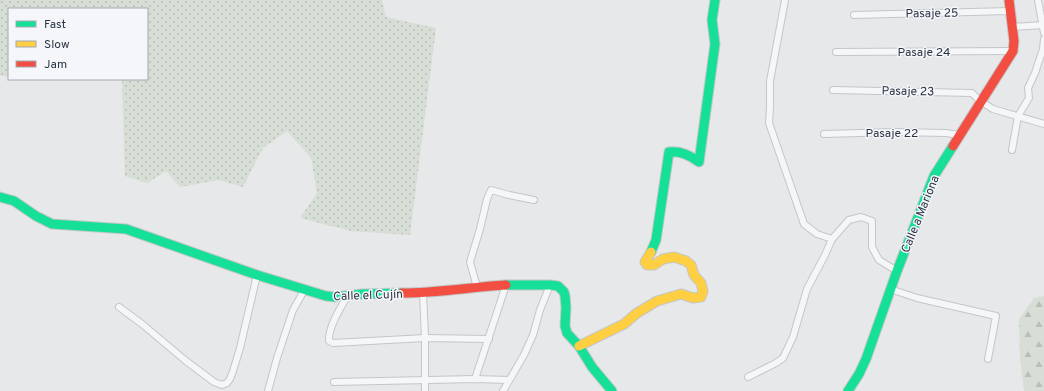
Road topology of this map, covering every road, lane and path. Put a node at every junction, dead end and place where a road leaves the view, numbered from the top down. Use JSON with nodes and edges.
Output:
{"nodes":[{"id":1,"x":715,"y":0,"type":"edge"},
{"id":2,"x":785,"y":0,"type":"edge"},
{"id":3,"x":1009,"y":0,"type":"edge"},
{"id":4,"x":1038,"y":0,"type":"edge"},
{"id":5,"x":1010,"y":11,"type":"junction"},
{"id":6,"x":854,"y":15,"type":"dead end"},
{"id":7,"x":1044,"y":25,"type":"edge"},
{"id":8,"x":1012,"y":27,"type":"junction"},
{"id":9,"x":1044,"y":32,"type":"edge"},
{"id":10,"x":1044,"y":39,"type":"edge"},
{"id":11,"x":1013,"y":51,"type":"junction"},
{"id":12,"x":836,"y":52,"type":"dead end"},
{"id":13,"x":833,"y":90,"type":"dead end"},
{"id":14,"x":980,"y":101,"type":"junction"},
{"id":15,"x":1018,"y":116,"type":"junction"},
{"id":16,"x":1044,"y":124,"type":"edge"},
{"id":17,"x":824,"y":134,"type":"dead end"},
{"id":18,"x":959,"y":135,"type":"junction"},
{"id":19,"x":1012,"y":150,"type":"dead end"},
{"id":20,"x":0,"y":197,"type":"edge"},
{"id":21,"x":534,"y":200,"type":"dead end"},
{"id":22,"x":832,"y":239,"type":"junction"},
{"id":23,"x":897,"y":271,"type":"junction"},
{"id":24,"x":257,"y":275,"type":"junction"},
{"id":25,"x":506,"y":285,"type":"junction"},
{"id":26,"x":550,"y":285,"type":"junction"},
{"id":27,"x":476,"y":287,"type":"junction"},
{"id":28,"x":890,"y":289,"type":"junction"},
{"id":29,"x":304,"y":290,"type":"junction"},
{"id":30,"x":423,"y":294,"type":"junction"},
{"id":31,"x":348,"y":295,"type":"junction"},
{"id":32,"x":119,"y":307,"type":"dead end"},
{"id":33,"x":425,"y":338,"type":"junction"},
{"id":34,"x":489,"y":339,"type":"junction"},
{"id":35,"x":580,"y":346,"type":"junction"},
{"id":36,"x":988,"y":359,"type":"dead end"},
{"id":37,"x":748,"y":377,"type":"dead end"},
{"id":38,"x":425,"y":380,"type":"junction"},
{"id":39,"x":475,"y":380,"type":"junction"},
{"id":40,"x":509,"y":380,"type":"junction"},
{"id":41,"x":334,"y":382,"type":"dead end"},
{"id":42,"x":268,"y":391,"type":"edge"},
{"id":43,"x":425,"y":391,"type":"edge"},
{"id":44,"x":503,"y":391,"type":"edge"},
{"id":45,"x":612,"y":391,"type":"edge"},
{"id":46,"x":848,"y":391,"type":"edge"}],
"edges":[{"from":1,"to":35,"type":"street"},
{"from":2,"to":22,"type":"street"},
{"from":3,"to":5,"type":"street"},
{"from":4,"to":7,"type":"street"},
{"from":5,"to":6,"type":"street","name":"Pasaje 25"},
{"from":5,"to":8,"type":"street"},
{"from":7,"to":8,"type":"street"},
{"from":7,"to":9,"type":"street"},
{"from":8,"to":11,"type":"street"},
{"from":10,"to":15,"type":"street"},
{"from":11,"to":12,"type":"street","name":"Pasaje 24"},
{"from":11,"to":14,"type":"street","name":"Calle a Mariona"},
{"from":13,"to":14,"type":"street","name":"Pasaje 23"},
{"from":14,"to":15,"type":"street","name":"Pasaje 23"},
{"from":14,"to":18,"type":"street","name":"Calle a Mariona"},
{"from":15,"to":16,"type":"street","name":"Pasaje 23"},
{"from":15,"to":19,"type":"street"},
{"from":17,"to":18,"type":"street","name":"Pasaje 22"},
{"from":18,"to":23,"type":"street","name":"Calle a Mariona"},
{"from":20,"to":24,"type":"street","name":"Calle el Cujín"},
{"from":21,"to":27,"type":"street"},
{"from":22,"to":23,"type":"street"},
{"from":22,"to":37,"type":"street"},
{"from":23,"to":28,"type":"street","name":"Calle a Mariona"},
{"from":24,"to":29,"type":"street","name":"Calle el Cujín"},
{"from":24,"to":32,"type":"street"},
{"from":25,"to":26,"type":"street","name":"Calle el Cujín"},
{"from":25,"to":27,"type":"street","name":"Calle el Cujín"},
{"from":25,"to":34,"type":"street"},
{"from":26,"to":35,"type":"street"},
{"from":26,"to":40,"type":"street"},
{"from":27,"to":30,"type":"street","name":"Calle el Cujín"},
{"from":28,"to":36,"type":"street"},
{"from":28,"to":46,"type":"street","name":"Calle a Mariona"},
{"from":29,"to":31,"type":"street","name":"Calle el Cujín"},
{"from":29,"to":42,"type":"street"},
{"from":30,"to":31,"type":"street","name":"Calle el Cujín"},
{"from":30,"to":33,"type":"street"},
{"from":31,"to":33,"type":"street"},
{"from":33,"to":34,"type":"street"},
{"from":33,"to":38,"type":"street"},
{"from":34,"to":39,"type":"street"},
{"from":35,"to":45,"type":"street"},
{"from":38,"to":39,"type":"street"},
{"from":38,"to":41,"type":"street"},
{"from":38,"to":43,"type":"street"},
{"from":39,"to":40,"type":"street"},
{"from":40,"to":44,"type":"street"}]}
